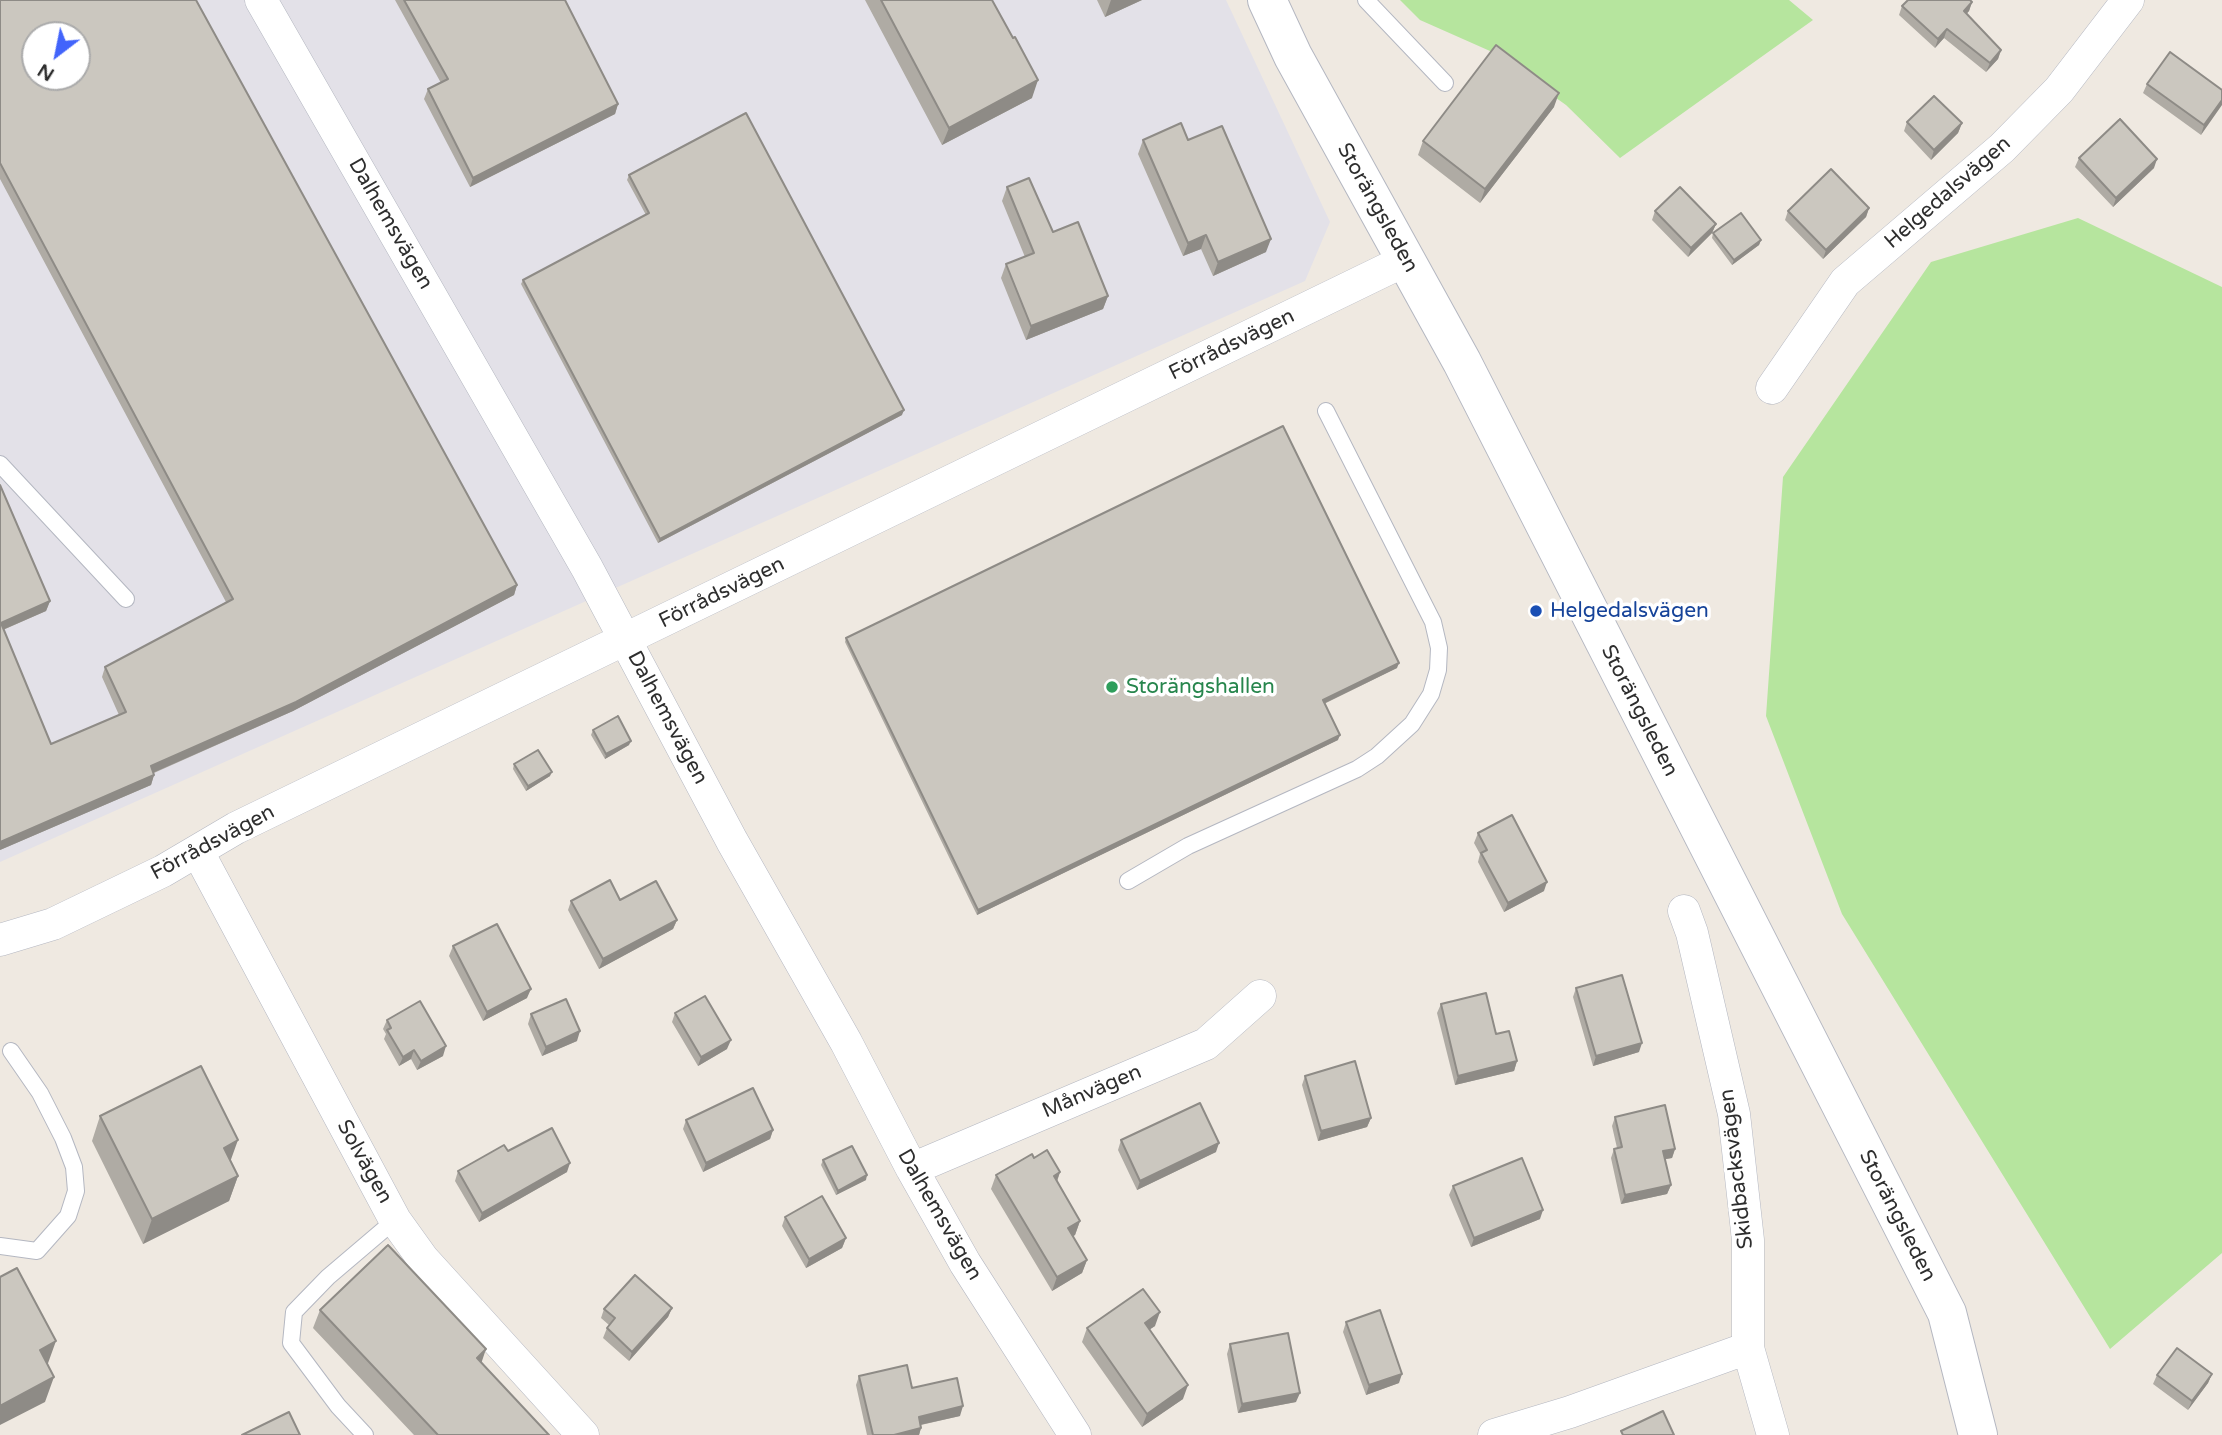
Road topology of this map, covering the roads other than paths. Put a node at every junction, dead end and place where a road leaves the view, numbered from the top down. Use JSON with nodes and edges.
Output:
{"nodes":[{"id":1,"x":261,"y":0,"type":"edge"},
{"id":2,"x":1268,"y":0,"type":"edge"},
{"id":3,"x":1366,"y":0,"type":"edge"},
{"id":4,"x":2128,"y":0,"type":"edge"},
{"id":5,"x":1446,"y":83,"type":"dead end"},
{"id":6,"x":1406,"y":260,"type":"junction"},
{"id":7,"x":1772,"y":388,"type":"dead end"},
{"id":8,"x":1326,"y":411,"type":"dead end"},
{"id":9,"x":0,"y":464,"type":"edge"},
{"id":10,"x":126,"y":599,"type":"dead end"},
{"id":11,"x":626,"y":640,"type":"junction"},
{"id":12,"x":198,"y":852,"type":"junction"},
{"id":13,"x":1128,"y":881,"type":"dead end"},
{"id":14,"x":1684,"y":911,"type":"dead end"},
{"id":15,"x":0,"y":940,"type":"edge"},
{"id":16,"x":1260,"y":996,"type":"dead end"},
{"id":17,"x":11,"y":1051,"type":"dead end"},
{"id":18,"x":912,"y":1169,"type":"junction"},
{"id":19,"x":395,"y":1220,"type":"junction"},
{"id":20,"x":0,"y":1246,"type":"edge"},
{"id":21,"x":1748,"y":1348,"type":"junction"},
{"id":22,"x":365,"y":1435,"type":"edge"},
{"id":23,"x":583,"y":1435,"type":"edge"},
{"id":24,"x":1075,"y":1435,"type":"edge"},
{"id":25,"x":1494,"y":1435,"type":"edge"},
{"id":26,"x":1773,"y":1435,"type":"edge"},
{"id":27,"x":1979,"y":1435,"type":"edge"}],
"edges":[{"from":1,"to":11,"type":"street","name":"Dalhemsvägen"},
{"from":2,"to":6,"type":"main road","name":"Storängsleden"},
{"from":3,"to":5,"type":"lane"},
{"from":4,"to":7,"type":"street","name":"Helgedalsvägen"},
{"from":6,"to":11,"type":"street","name":"Förrådsvägen"},
{"from":6,"to":27,"type":"main road","name":"Storängsleden"},
{"from":8,"to":13,"type":"lane"},
{"from":9,"to":10,"type":"lane"},
{"from":11,"to":12,"type":"street","name":"Förrådsvägen"},
{"from":11,"to":18,"type":"street","name":"Dalhemsvägen"},
{"from":12,"to":15,"type":"street","name":"Förrådsvägen"},
{"from":12,"to":19,"type":"street","name":"Solvägen"},
{"from":14,"to":21,"type":"street","name":"Skidbacksvägen"},
{"from":16,"to":18,"type":"street","name":"Månvägen"},
{"from":17,"to":20,"type":"lane"},
{"from":18,"to":24,"type":"street","name":"Dalhemsvägen"},
{"from":19,"to":22,"type":"lane"},
{"from":19,"to":23,"type":"street","name":"Solvägen"},
{"from":21,"to":25,"type":"street"},
{"from":21,"to":26,"type":"street","name":"Skidbacksvägen"}]}
